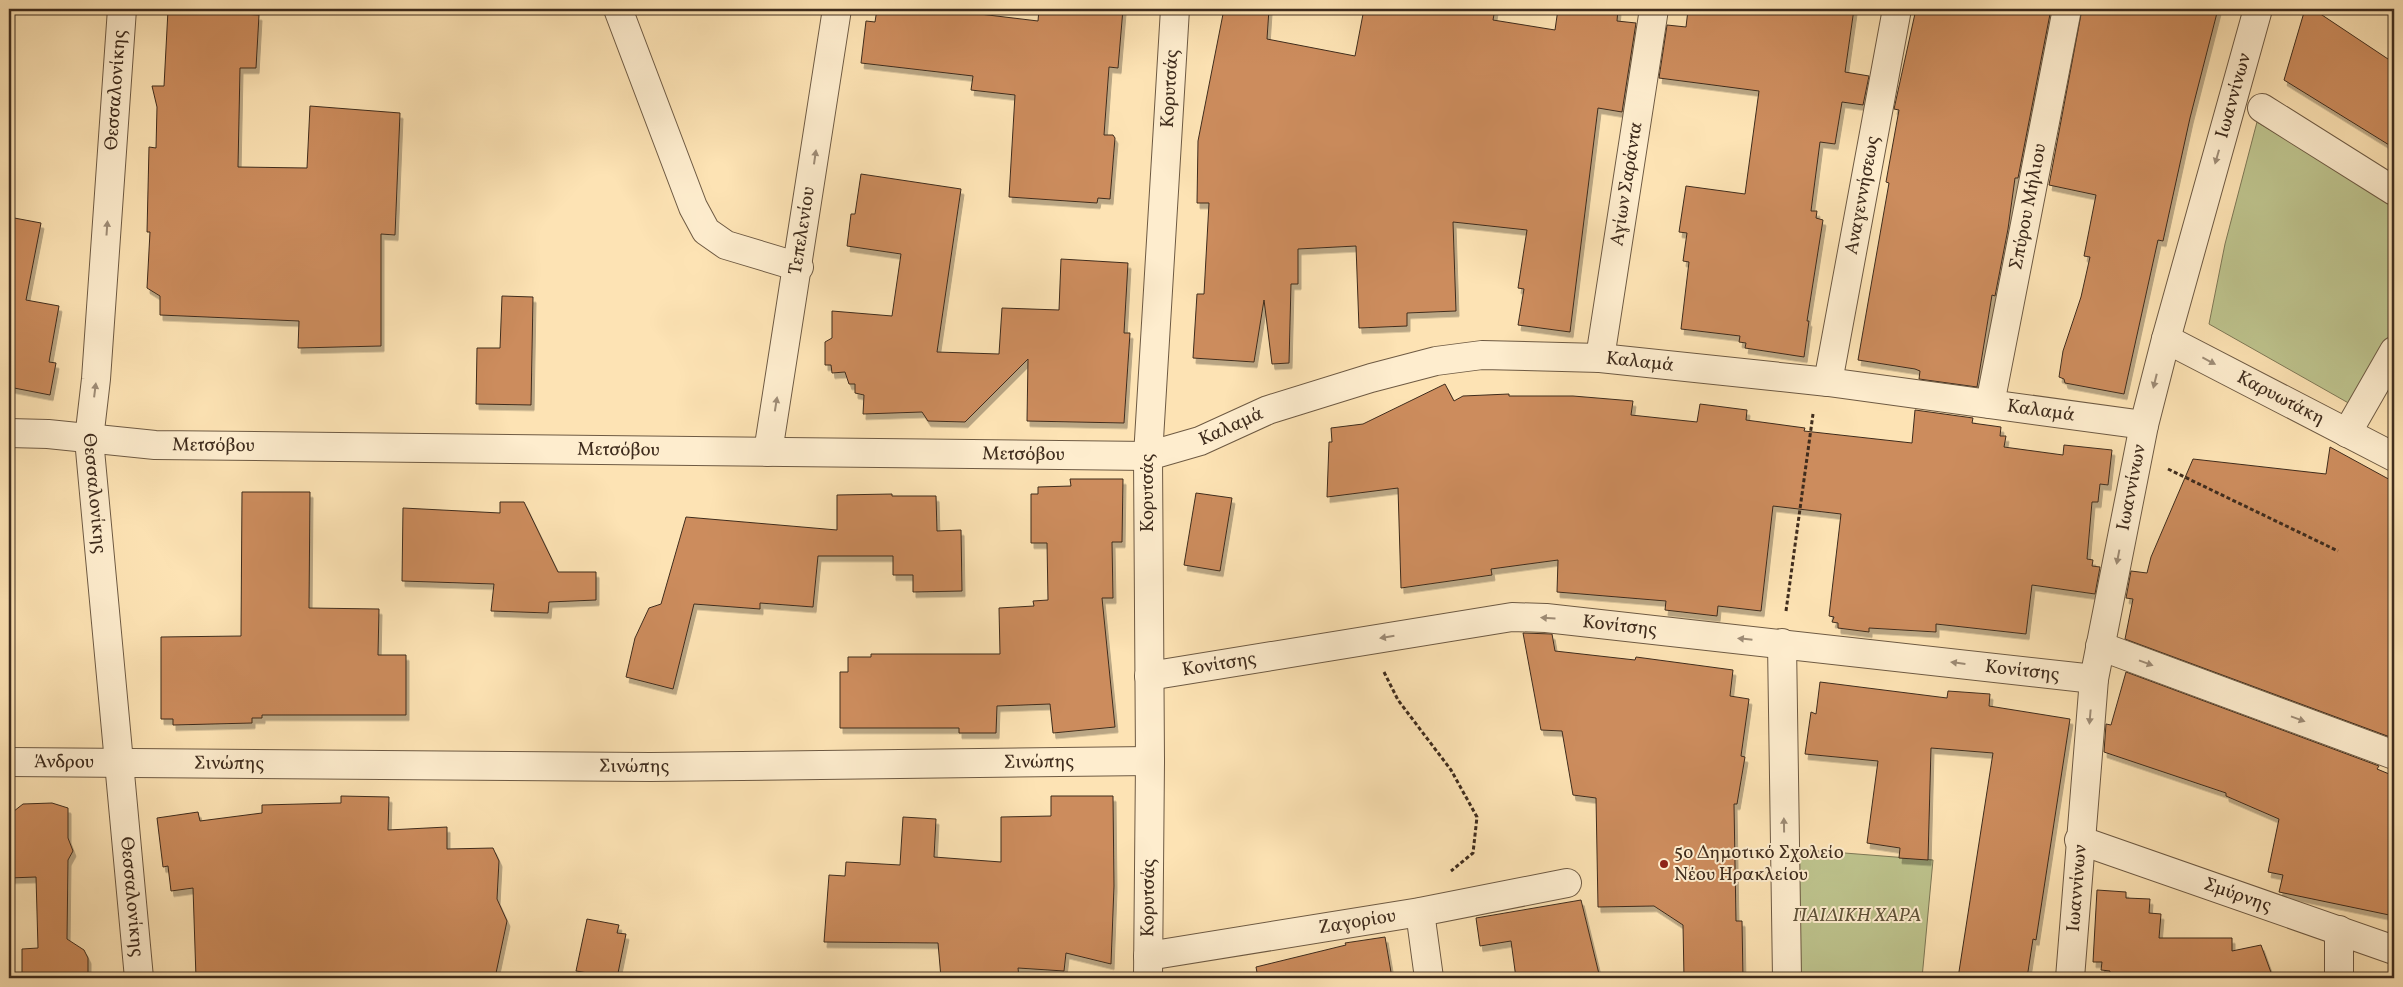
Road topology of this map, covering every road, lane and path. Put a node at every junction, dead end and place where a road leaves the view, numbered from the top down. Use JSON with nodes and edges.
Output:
{"nodes":[{"id":1,"x":122,"y":9,"type":"edge"},
{"id":2,"x":618,"y":9,"type":"edge"},
{"id":3,"x":837,"y":9,"type":"edge"},
{"id":4,"x":1175,"y":9,"type":"edge"},
{"id":5,"x":1654,"y":9,"type":"edge"},
{"id":6,"x":1897,"y":9,"type":"edge"},
{"id":7,"x":2067,"y":9,"type":"edge"},
{"id":8,"x":2258,"y":9,"type":"edge"},
{"id":9,"x":2262,"y":108,"type":"dead end"},
{"id":10,"x":2394,"y":191,"type":"edge"},
{"id":11,"x":799,"y":267,"type":"junction"},
{"id":12,"x":2166,"y":338,"type":"junction"},
{"id":13,"x":2394,"y":351,"type":"edge"},
{"id":14,"x":1600,"y":358,"type":"junction"},
{"id":15,"x":1822,"y":382,"type":"junction"},
{"id":16,"x":1990,"y":404,"type":"junction"},
{"id":17,"x":2144,"y":425,"type":"junction"},
{"id":18,"x":9,"y":433,"type":"edge"},
{"id":19,"x":2347,"y":433,"type":"junction"},
{"id":20,"x":89,"y":439,"type":"junction"},
{"id":21,"x":768,"y":452,"type":"junction"},
{"id":22,"x":2139,"y":454,"type":"junction"},
{"id":23,"x":1148,"y":456,"type":"junction"},
{"id":24,"x":2394,"y":457,"type":"edge"},
{"id":25,"x":2338,"y":551,"type":"dead end"},
{"id":26,"x":1368,"y":640,"type":"junction"},
{"id":27,"x":1782,"y":643,"type":"junction"},
{"id":28,"x":2100,"y":646,"type":"junction"},
{"id":29,"x":1149,"y":676,"type":"junction"},
{"id":30,"x":2094,"y":679,"type":"junction"},
{"id":31,"x":2394,"y":755,"type":"edge"},
{"id":32,"x":1150,"y":761,"type":"junction"},
{"id":33,"x":9,"y":762,"type":"edge"},
{"id":34,"x":119,"y":762,"type":"junction"},
{"id":35,"x":2079,"y":840,"type":"junction"},
{"id":36,"x":1567,"y":883,"type":"dead end"},
{"id":37,"x":1420,"y":912,"type":"junction"},
{"id":38,"x":2339,"y":930,"type":"junction"},
{"id":39,"x":2394,"y":950,"type":"edge"},
{"id":40,"x":1148,"y":967,"type":"edge"},
{"id":41,"x":139,"y":978,"type":"edge"},
{"id":42,"x":1429,"y":978,"type":"edge"},
{"id":43,"x":1787,"y":978,"type":"edge"},
{"id":44,"x":2070,"y":978,"type":"edge"},
{"id":45,"x":2338,"y":978,"type":"edge"}],
"edges":[{"from":20,"to":1,"type":"street","name":"Θεσσαλονίκης","one_way":true},
{"from":2,"to":11,"type":"street"},
{"from":11,"to":3,"type":"street","name":"Τεπελενίου","one_way":true},
{"from":4,"to":23,"type":"street","name":"Κορυτσάς"},
{"from":5,"to":14,"type":"street","name":"Αγίων Σαράντα"},
{"from":6,"to":15,"type":"street","name":"Αναγεννήσεως"},
{"from":7,"to":16,"type":"street","name":"Σπύρου Μήλιου"},
{"from":8,"to":12,"type":"street","name":"Ιωαννίνων","one_way":true},
{"from":9,"to":10,"type":"street"},
{"from":21,"to":11,"type":"street","name":"Τεπελενίου","one_way":true},
{"from":12,"to":17,"type":"street","name":"Ιωαννίνων","one_way":true},
{"from":12,"to":19,"type":"street","name":"Καρυωτάκη","one_way":true},
{"from":13,"to":19,"type":"street"},
{"from":14,"to":15,"type":"street","name":"Καλαμά"},
{"from":14,"to":23,"type":"street","name":"Καλαμά"},
{"from":15,"to":16,"type":"street","name":"Καλαμά"},
{"from":15,"to":27,"type":"path"},
{"from":16,"to":17,"type":"street","name":"Καλαμά"},
{"from":17,"to":22,"type":"street","name":"Ιωαννίνων"},
{"from":18,"to":20,"type":"street","name":"Μετσόβου"},
{"from":19,"to":24,"type":"street","name":"Καρυωτάκη"},
{"from":20,"to":21,"type":"street","name":"Μετσόβου"},
{"from":20,"to":34,"type":"street","name":"Θεσσαλονίκης"},
{"from":21,"to":23,"type":"street","name":"Μετσόβου"},
{"from":22,"to":25,"type":"path"},
{"from":22,"to":28,"type":"street","name":"Ιωαννίνων","one_way":true},
{"from":23,"to":29,"type":"street","name":"Κορυτσάς"},
{"from":27,"to":26,"type":"street","name":"Κονίτσης","one_way":true},
{"from":26,"to":29,"type":"street","name":"Κονίτσης"},
{"from":26,"to":37,"type":"path"},
{"from":30,"to":27,"type":"street","name":"Κονίτσης","one_way":true},
{"from":43,"to":27,"type":"street","one_way":true},
{"from":28,"to":30,"type":"street","name":"Ιωαννίνων"},
{"from":28,"to":31,"type":"street","one_way":true},
{"from":29,"to":32,"type":"street","name":"Κορυτσάς"},
{"from":30,"to":35,"type":"street","name":"Ιωαννίνων","one_way":true},
{"from":32,"to":34,"type":"street","name":"Σινώπης"},
{"from":32,"to":40,"type":"street","name":"Κορυτσάς"},
{"from":33,"to":34,"type":"street","name":"Άνδρου"},
{"from":34,"to":41,"type":"street","name":"Θεσσαλονίκης"},
{"from":35,"to":38,"type":"street","name":"Σμύρνης"},
{"from":35,"to":44,"type":"street","name":"Ιωαννίνων"},
{"from":36,"to":37,"type":"street","name":"Ζαγορίου"},
{"from":37,"to":40,"type":"street","name":"Ζαγορίου"},
{"from":37,"to":42,"type":"street"},
{"from":38,"to":39,"type":"street","name":"Σμύρνης"},
{"from":38,"to":45,"type":"street"}]}
